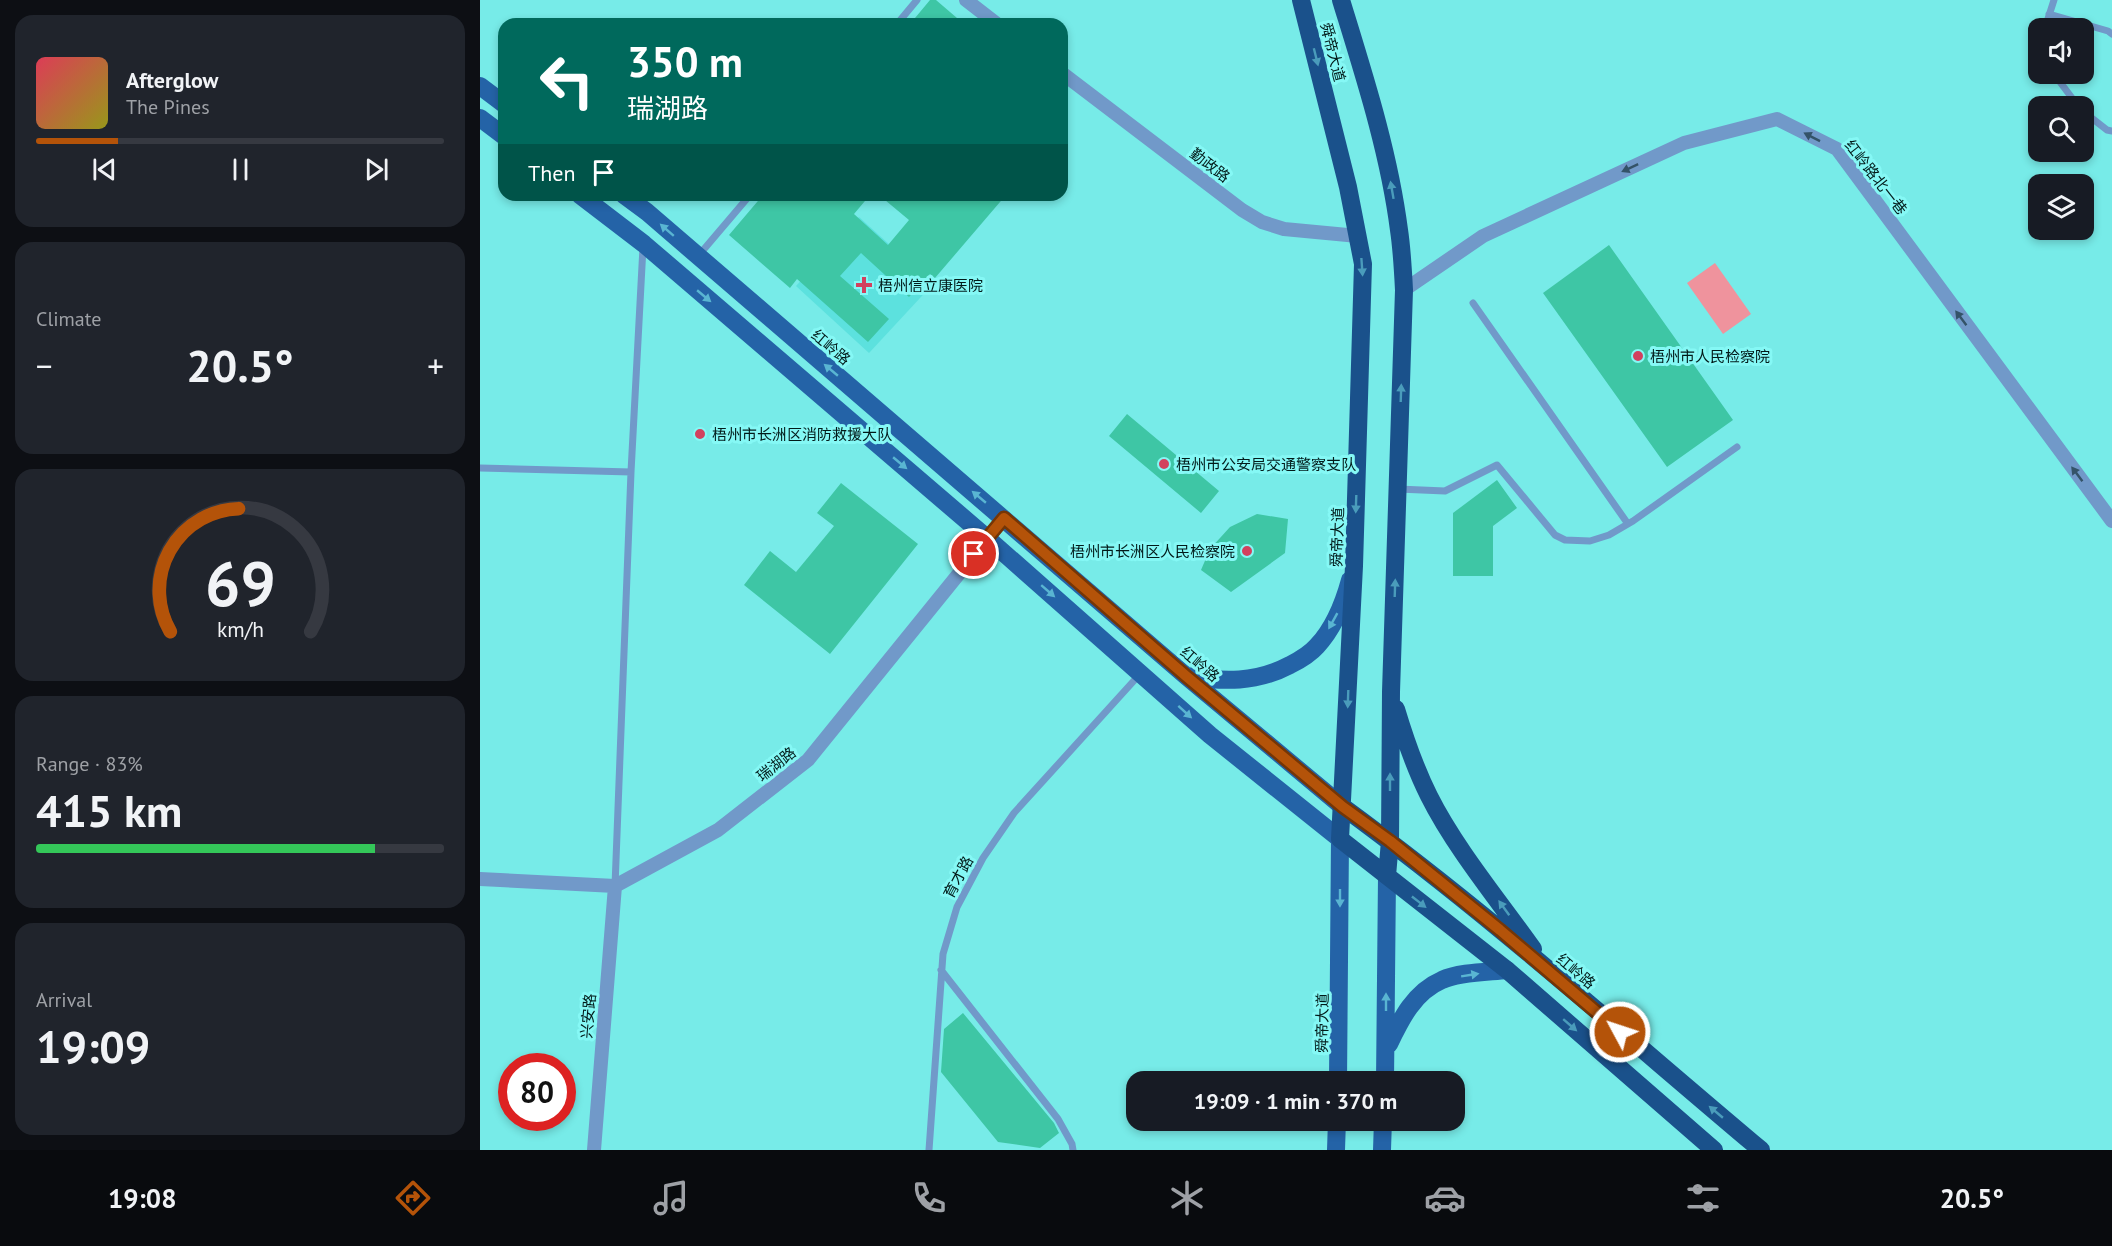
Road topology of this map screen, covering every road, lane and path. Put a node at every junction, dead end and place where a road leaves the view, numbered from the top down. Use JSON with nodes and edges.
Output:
{"nodes":[{"id":1,"x":917,"y":0,"type":"edge"},
{"id":2,"x":966,"y":0,"type":"edge"},
{"id":3,"x":1301,"y":0,"type":"edge"},
{"id":4,"x":1341,"y":0,"type":"edge"},
{"id":5,"x":2054,"y":0,"type":"edge"},
{"id":6,"x":2049,"y":14,"type":"junction"},
{"id":7,"x":902,"y":18,"type":"edge"},
{"id":8,"x":990,"y":18,"type":"edge"},
{"id":9,"x":2048,"y":18,"type":"edge"},
{"id":10,"x":2111,"y":30,"type":"edge"},
{"id":11,"x":1068,"y":78,"type":"edge"},
{"id":12,"x":480,"y":86,"type":"edge"},
{"id":13,"x":498,"y":100,"type":"edge"},
{"id":14,"x":480,"y":118,"type":"edge"},
{"id":15,"x":2094,"y":120,"type":"edge"},
{"id":16,"x":2112,"y":131,"type":"edge"},
{"id":17,"x":498,"y":132,"type":"edge"},
{"id":18,"x":588,"y":201,"type":"edge"},
{"id":19,"x":632,"y":201,"type":"edge"},
{"id":20,"x":745,"y":201,"type":"edge"},
{"id":21,"x":1358,"y":236,"type":"junction"},
{"id":22,"x":644,"y":244,"type":"junction"},
{"id":23,"x":697,"y":257,"type":"junction"},
{"id":24,"x":1404,"y":290,"type":"junction"},
{"id":25,"x":1473,"y":303,"type":"dead end"},
{"id":26,"x":1737,"y":447,"type":"dead end"},
{"id":27,"x":480,"y":468,"type":"edge"},
{"id":28,"x":631,"y":472,"type":"junction"},
{"id":29,"x":1398,"y":489,"type":"junction"},
{"id":30,"x":1004,"y":518,"type":"junction"},
{"id":31,"x":2112,"y":521,"type":"edge"},
{"id":32,"x":1628,"y":524,"type":"junction"},
{"id":33,"x":987,"y":538,"type":"junction"},
{"id":34,"x":1354,"y":566,"type":"junction"},
{"id":35,"x":1141,"y":673,"type":"junction"},
{"id":36,"x":1186,"y":676,"type":"junction"},
{"id":37,"x":1391,"y":692,"type":"junction"},
{"id":38,"x":1343,"y":807,"type":"junction"},
{"id":39,"x":1341,"y":839,"type":"junction"},
{"id":40,"x":1390,"y":841,"type":"junction"},
{"id":41,"x":1387,"y":876,"type":"junction"},
{"id":42,"x":480,"y":879,"type":"edge"},
{"id":43,"x":615,"y":886,"type":"junction"},
{"id":44,"x":941,"y":970,"type":"junction"},
{"id":45,"x":1507,"y":970,"type":"junction"},
{"id":46,"x":1550,"y":972,"type":"junction"},
{"id":47,"x":1386,"y":1051,"type":"junction"},
{"id":48,"x":1338,"y":1071,"type":"edge"},
{"id":49,"x":1385,"y":1071,"type":"edge"},
{"id":50,"x":1337,"y":1131,"type":"edge"},
{"id":51,"x":1383,"y":1131,"type":"edge"},
{"id":52,"x":594,"y":1150,"type":"edge"},
{"id":53,"x":929,"y":1150,"type":"edge"},
{"id":54,"x":1073,"y":1150,"type":"edge"},
{"id":55,"x":1336,"y":1150,"type":"edge"},
{"id":56,"x":1382,"y":1150,"type":"edge"},
{"id":57,"x":1714,"y":1150,"type":"edge"},
{"id":58,"x":1761,"y":1150,"type":"edge"}],
"edges":[{"from":1,"to":7,"type":"lane"},
{"from":2,"to":8,"type":"street"},
{"from":3,"to":21,"type":"highway","name":"舜帝大道","one_way":true},
{"from":24,"to":4,"type":"highway","name":"舜帝大道","one_way":true},
{"from":5,"to":6,"type":"lane"},
{"from":6,"to":9,"type":"lane"},
{"from":6,"to":10,"type":"lane"},
{"from":11,"to":21,"type":"street","name":"勤政路"},
{"from":12,"to":13,"type":"main road"},
{"from":14,"to":17,"type":"main road"},
{"from":15,"to":16,"type":"lane"},
{"from":18,"to":22,"type":"main road"},
{"from":23,"to":19,"type":"main road","name":"红岭路","one_way":true},
{"from":20,"to":23,"type":"lane"},
{"from":21,"to":34,"type":"highway","name":"舜帝大道","one_way":true},
{"from":22,"to":28,"type":"lane"},
{"from":22,"to":33,"type":"main road","one_way":true},
{"from":30,"to":23,"type":"main road","name":"红岭路","one_way":true},
{"from":29,"to":24,"type":"highway","name":"舜帝大道","one_way":true},
{"from":31,"to":24,"type":"street","name":"红岭路北一巷","one_way":true},
{"from":25,"to":32,"type":"lane"},
{"from":26,"to":32,"type":"lane"},
{"from":27,"to":28,"type":"lane"},
{"from":28,"to":43,"type":"lane"},
{"from":29,"to":32,"type":"lane"},
{"from":37,"to":29,"type":"highway","name":"舜帝大道","one_way":true},
{"from":30,"to":33,"type":"street","name":"瑞湖路"},
{"from":30,"to":36,"type":"main road","name":"红岭路"},
{"from":33,"to":35,"type":"main road","one_way":true},
{"from":33,"to":43,"type":"street","name":"瑞湖路"},
{"from":34,"to":36,"type":"main road","one_way":true},
{"from":34,"to":38,"type":"highway","name":"舜帝大道","one_way":true},
{"from":35,"to":39,"type":"main road","one_way":true},
{"from":35,"to":44,"type":"lane","name":"育才路"},
{"from":36,"to":38,"type":"main road","name":"红岭路"},
{"from":40,"to":37,"type":"highway","name":"舜帝大道","one_way":true},
{"from":46,"to":37,"type":"highway","one_way":true},
{"from":38,"to":39,"type":"highway","name":"舜帝大道"},
{"from":38,"to":40,"type":"highway","name":"红岭路"},
{"from":39,"to":41,"type":"highway"},
{"from":39,"to":48,"type":"main road","name":"舜帝大道","one_way":true},
{"from":40,"to":41,"type":"highway","name":"舜帝大道"},
{"from":40,"to":46,"type":"highway","name":"红岭路"},
{"from":41,"to":45,"type":"highway","one_way":true},
{"from":47,"to":41,"type":"main road","one_way":true},
{"from":42,"to":43,"type":"street"},
{"from":43,"to":52,"type":"street","name":"兴安路"},
{"from":44,"to":53,"type":"lane","name":"育才路"},
{"from":44,"to":54,"type":"lane"},
{"from":47,"to":45,"type":"main road","one_way":true},
{"from":45,"to":57,"type":"highway","one_way":true},
{"from":58,"to":46,"type":"highway","name":"红岭路","one_way":true},
{"from":47,"to":49,"type":"main road"},
{"from":50,"to":55,"type":"main road"},
{"from":51,"to":56,"type":"main road"}]}
